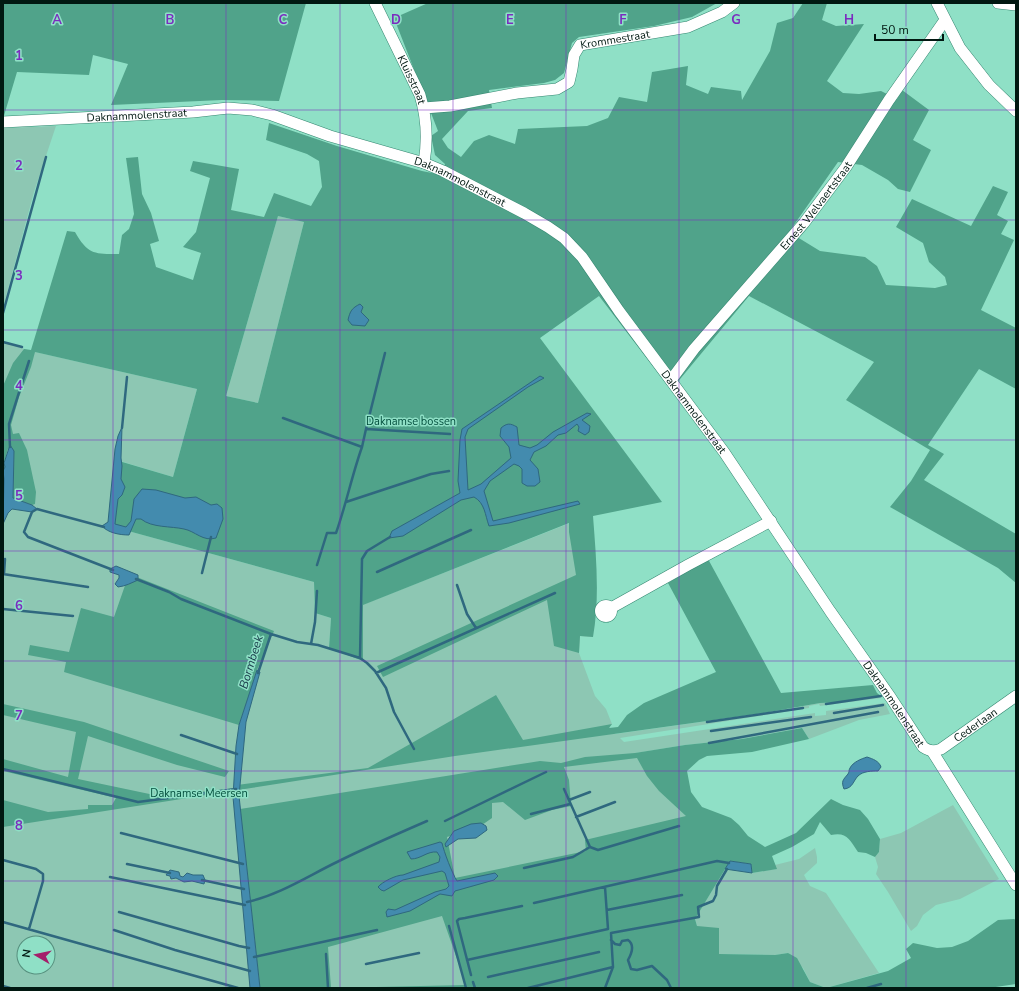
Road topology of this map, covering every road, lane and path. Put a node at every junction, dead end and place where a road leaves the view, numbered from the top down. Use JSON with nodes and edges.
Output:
{"nodes":[{"id":1,"x":375,"y":3,"type":"edge"},
{"id":2,"x":734,"y":3,"type":"edge"},
{"id":3,"x":937,"y":3,"type":"edge"},
{"id":4,"x":999,"y":3,"type":"edge"},
{"id":5,"x":1016,"y":5,"type":"edge"},
{"id":6,"x":945,"y":20,"type":"junction"},
{"id":7,"x":424,"y":108,"type":"junction"},
{"id":8,"x":1016,"y":111,"type":"edge"},
{"id":9,"x":3,"y":122,"type":"edge"},
{"id":10,"x":424,"y":162,"type":"junction"},
{"id":11,"x":671,"y":380,"type":"junction"},
{"id":12,"x":771,"y":521,"type":"junction"},
{"id":13,"x":611,"y":608,"type":"dead end"},
{"id":14,"x":1016,"y":696,"type":"edge"},
{"id":15,"x":932,"y":751,"type":"junction"},
{"id":16,"x":1016,"y":885,"type":"edge"}],
"edges":[{"from":1,"to":7,"type":"street","name":"Kluisstraat"},
{"from":2,"to":7,"type":"street","name":"Krommestraat"},
{"from":3,"to":6,"type":"street"},
{"from":4,"to":5,"type":"street"},
{"from":6,"to":8,"type":"street"},
{"from":6,"to":11,"type":"street","name":"Ernest Welvaertstraat"},
{"from":7,"to":10,"type":"street","name":"Kluisstraat"},
{"from":9,"to":10,"type":"street","name":"Daknammolenstraat"},
{"from":10,"to":11,"type":"street","name":"Daknammolenstraat"},
{"from":11,"to":12,"type":"street","name":"Daknammolenstraat"},
{"from":12,"to":13,"type":"street"},
{"from":12,"to":15,"type":"street","name":"Daknammolenstraat"},
{"from":14,"to":15,"type":"street","name":"Cederlaan"},
{"from":15,"to":16,"type":"street","name":"Daknammolenstraat"}]}
